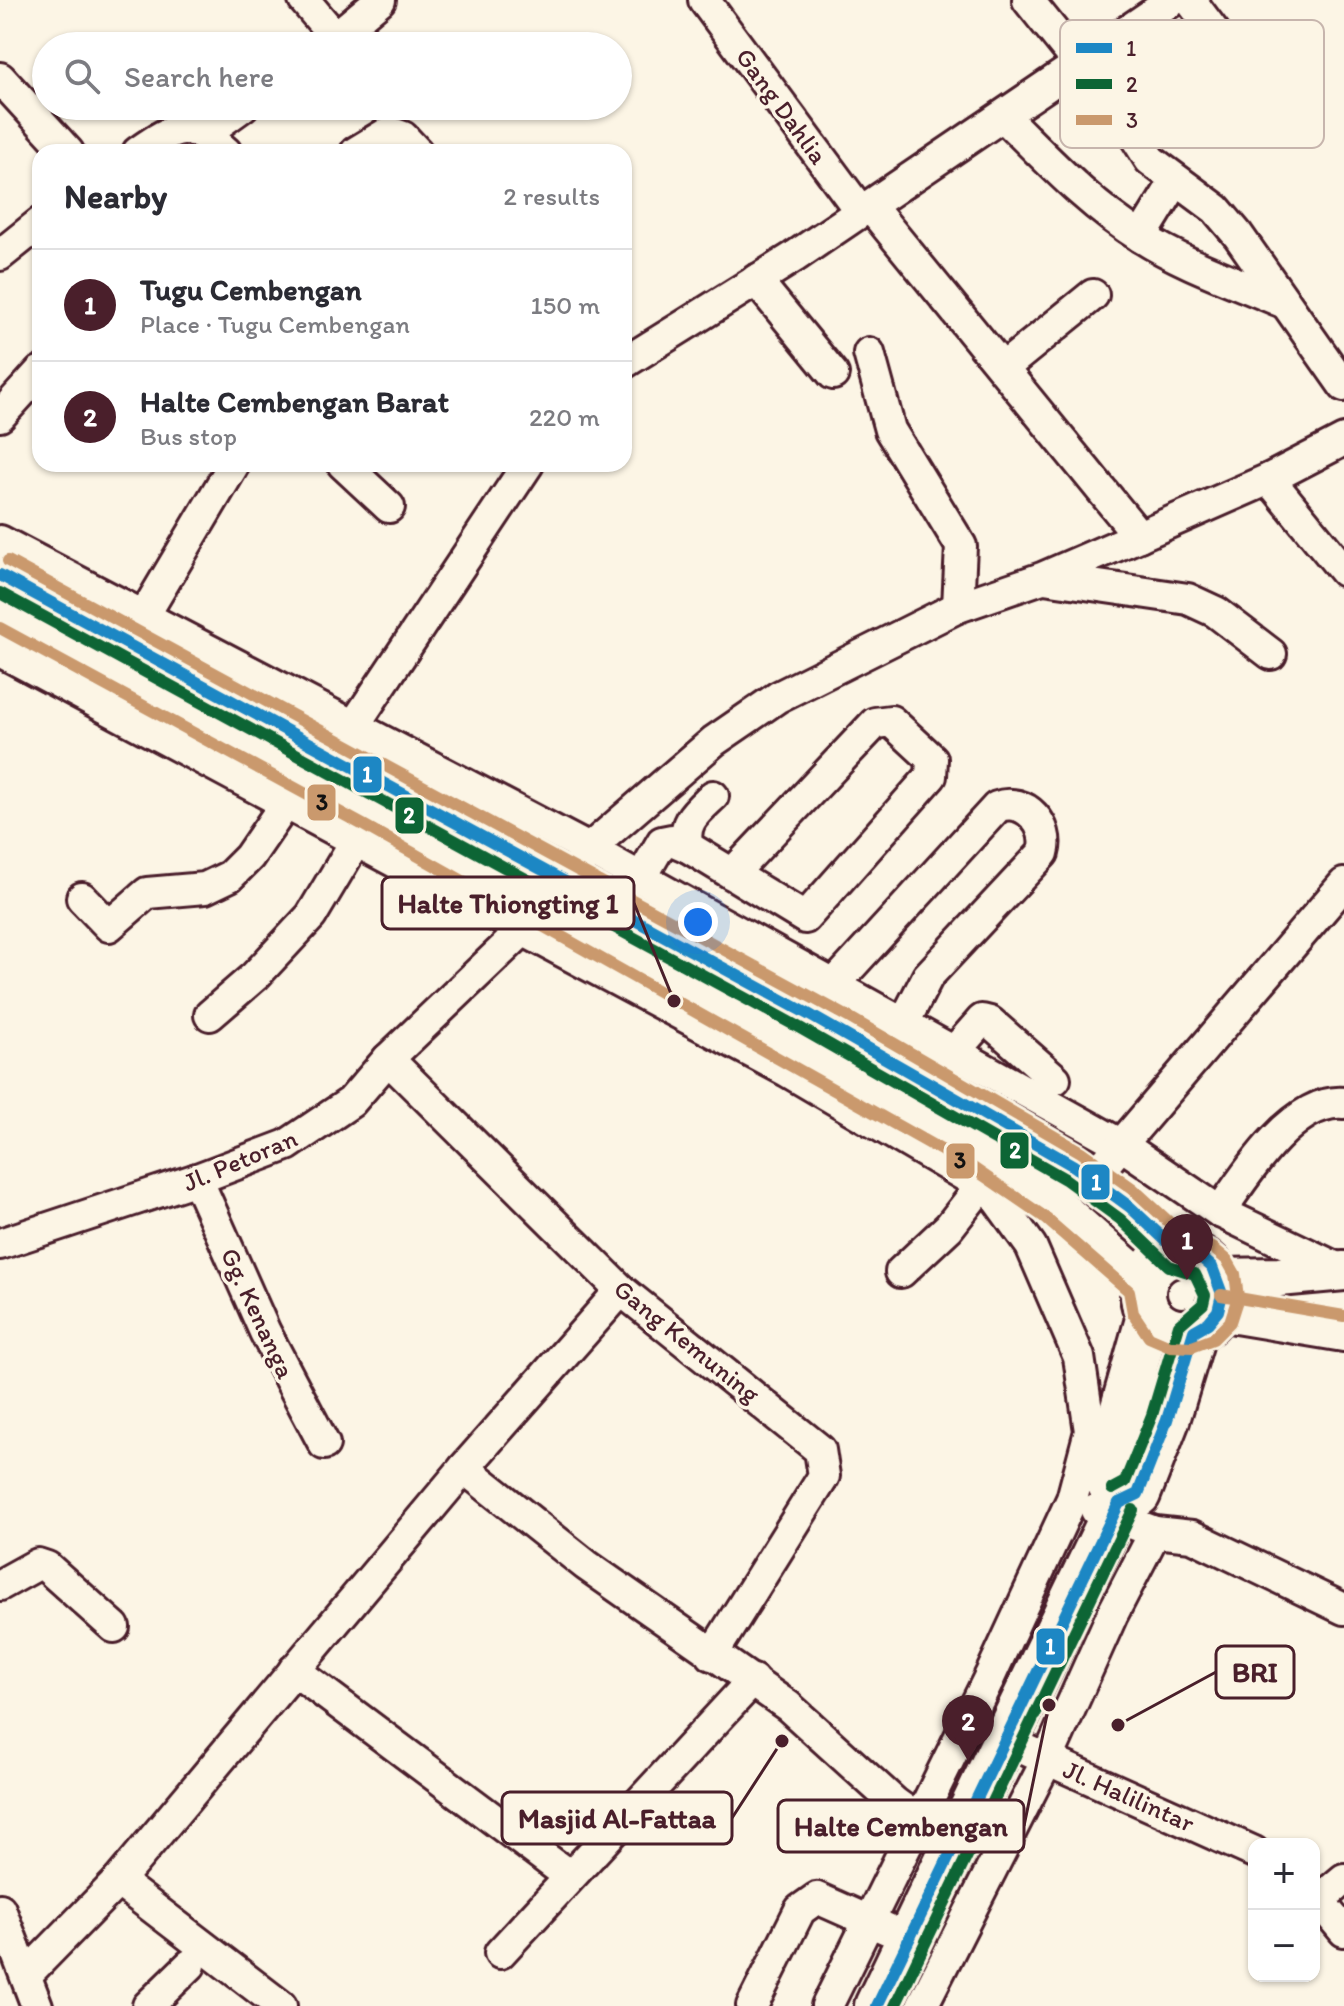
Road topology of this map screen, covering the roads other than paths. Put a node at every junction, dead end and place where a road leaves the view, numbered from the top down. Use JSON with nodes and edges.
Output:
{"nodes":[{"id":1,"x":304,"y":0,"type":"edge"},
{"id":2,"x":380,"y":0,"type":"edge"},
{"id":3,"x":704,"y":0,"type":"edge"},
{"id":4,"x":1028,"y":0,"type":"edge"},
{"id":5,"x":1173,"y":0,"type":"edge"},
{"id":6,"x":1190,"y":0,"type":"edge"},
{"id":7,"x":1144,"y":20,"type":"edge"},
{"id":8,"x":1205,"y":20,"type":"edge"},
{"id":9,"x":324,"y":32,"type":"edge"},
{"id":10,"x":342,"y":32,"type":"edge"},
{"id":11,"x":1060,"y":39,"type":"edge"},
{"id":12,"x":0,"y":78,"type":"edge"},
{"id":13,"x":1060,"y":78,"type":"edge"},
{"id":14,"x":32,"y":113,"type":"edge"},
{"id":15,"x":1003,"y":116,"type":"junction"},
{"id":16,"x":39,"y":120,"type":"edge"},
{"id":17,"x":232,"y":120,"type":"edge"},
{"id":18,"x":215,"y":143,"type":"edge"},
{"id":19,"x":61,"y":144,"type":"edge"},
{"id":20,"x":151,"y":144,"type":"edge"},
{"id":21,"x":369,"y":144,"type":"edge"},
{"id":22,"x":410,"y":144,"type":"edge"},
{"id":23,"x":1141,"y":148,"type":"edge"},
{"id":24,"x":1176,"y":180,"type":"junction"},
{"id":25,"x":865,"y":209,"type":"junction"},
{"id":26,"x":32,"y":229,"type":"edge"},
{"id":27,"x":1141,"y":237,"type":"junction"},
{"id":28,"x":0,"y":255,"type":"edge"},
{"id":29,"x":756,"y":280,"type":"junction"},
{"id":30,"x":1093,"y":295,"type":"dead end"},
{"id":31,"x":1285,"y":303,"type":"junction"},
{"id":32,"x":869,"y":353,"type":"dead end"},
{"id":33,"x":632,"y":358,"type":"edge"},
{"id":34,"x":1003,"y":368,"type":"junction"},
{"id":35,"x":833,"y":374,"type":"dead end"},
{"id":36,"x":32,"y":381,"type":"edge"},
{"id":37,"x":1344,"y":386,"type":"edge"},
{"id":38,"x":0,"y":416,"type":"edge"},
{"id":39,"x":1344,"y":440,"type":"edge"},
{"id":40,"x":229,"y":472,"type":"edge"},
{"id":41,"x":352,"y":472,"type":"edge"},
{"id":42,"x":522,"y":472,"type":"edge"},
{"id":43,"x":1269,"y":479,"type":"junction"},
{"id":44,"x":389,"y":507,"type":"dead end"},
{"id":45,"x":1139,"y":536,"type":"junction"},
{"id":46,"x":0,"y":541,"type":"edge"},
{"id":47,"x":1344,"y":571,"type":"edge"},
{"id":48,"x":0,"y":575,"type":"edge"},
{"id":49,"x":1042,"y":578,"type":"junction"},
{"id":50,"x":958,"y":607,"type":"junction"},
{"id":51,"x":0,"y":610,"type":"edge"},
{"id":52,"x":135,"y":630,"type":"junction"},
{"id":53,"x":0,"y":651,"type":"edge"},
{"id":54,"x":1271,"y":654,"type":"dead end"},
{"id":55,"x":320,"y":766,"type":"junction"},
{"id":56,"x":713,"y":796,"type":"dead end"},
{"id":57,"x":365,"y":826,"type":"junction"},
{"id":58,"x":688,"y":847,"type":"junction"},
{"id":59,"x":589,"y":849,"type":"junction"},
{"id":60,"x":732,"y":874,"type":"junction"},
{"id":61,"x":641,"y":878,"type":"junction"},
{"id":62,"x":1344,"y":884,"type":"edge"},
{"id":63,"x":82,"y":898,"type":"dead end"},
{"id":64,"x":542,"y":906,"type":"junction"},
{"id":65,"x":805,"y":918,"type":"junction"},
{"id":66,"x":780,"y":958,"type":"junction"},
{"id":67,"x":820,"y":1000,"type":"junction"},
{"id":68,"x":210,"y":1015,"type":"dead end"},
{"id":69,"x":894,"y":1042,"type":"junction"},
{"id":70,"x":952,"y":1054,"type":"junction"},
{"id":71,"x":388,"y":1059,"type":"junction"},
{"id":72,"x":1055,"y":1079,"type":"dead end"},
{"id":73,"x":1344,"y":1103,"type":"edge"},
{"id":74,"x":885,"y":1114,"type":"junction"},
{"id":75,"x":1120,"y":1144,"type":"junction"},
{"id":76,"x":197,"y":1179,"type":"junction"},
{"id":77,"x":1092,"y":1179,"type":"junction"},
{"id":78,"x":981,"y":1186,"type":"junction"},
{"id":79,"x":1220,"y":1212,"type":"junction"},
{"id":80,"x":0,"y":1244,"type":"edge"},
{"id":81,"x":1179,"y":1253,"type":"junction"},
{"id":82,"x":1343,"y":1271,"type":"edge"},
{"id":83,"x":901,"y":1272,"type":"dead end"},
{"id":84,"x":621,"y":1290,"type":"junction"},
{"id":85,"x":1210,"y":1307,"type":"junction"},
{"id":86,"x":1145,"y":1312,"type":"junction"},
{"id":87,"x":1344,"y":1332,"type":"edge"},
{"id":88,"x":324,"y":1444,"type":"dead end"},
{"id":89,"x":464,"y":1468,"type":"junction"},
{"id":90,"x":1072,"y":1499,"type":"junction"},
{"id":91,"x":1115,"y":1510,"type":"junction"},
{"id":92,"x":1155,"y":1532,"type":"junction"},
{"id":93,"x":0,"y":1585,"type":"edge"},
{"id":94,"x":1344,"y":1609,"type":"edge"},
{"id":95,"x":114,"y":1627,"type":"dead end"},
{"id":96,"x":712,"y":1655,"type":"junction"},
{"id":97,"x":294,"y":1670,"type":"junction"},
{"id":98,"x":753,"y":1680,"type":"junction"},
{"id":99,"x":1008,"y":1685,"type":"junction"},
{"id":100,"x":1004,"y":1740,"type":"junction"},
{"id":101,"x":1047,"y":1760,"type":"junction"},
{"id":102,"x":920,"y":1820,"type":"junction"},
{"id":103,"x":956,"y":1847,"type":"junction"},
{"id":104,"x":1248,"y":1849,"type":"edge"},
{"id":105,"x":568,"y":1875,"type":"junction"},
{"id":106,"x":1344,"y":1879,"type":"edge"},
{"id":107,"x":118,"y":1881,"type":"junction"},
{"id":108,"x":1320,"y":1895,"type":"edge"},
{"id":109,"x":1320,"y":1903,"type":"edge"},
{"id":110,"x":0,"y":1909,"type":"edge"},
{"id":111,"x":871,"y":1920,"type":"junction"},
{"id":112,"x":1344,"y":1931,"type":"edge"},
{"id":113,"x":500,"y":1953,"type":"dead end"},
{"id":114,"x":190,"y":1965,"type":"dead end"},
{"id":115,"x":922,"y":1981,"type":"edge"},
{"id":116,"x":30,"y":1996,"type":"edge"},
{"id":117,"x":148,"y":2006,"type":"edge"},
{"id":118,"x":281,"y":2006,"type":"edge"},
{"id":119,"x":752,"y":2006,"type":"edge"},
{"id":120,"x":827,"y":2006,"type":"edge"},
{"id":121,"x":877,"y":2006,"type":"edge"}],
"edges":[{"from":1,"to":9,"type":"street"},
{"from":2,"to":10,"type":"street"},
{"from":3,"to":25,"type":"street","name":"Gang Dahlia"},
{"from":4,"to":11,"type":"street"},
{"from":5,"to":7,"type":"street"},
{"from":6,"to":8,"type":"street"},
{"from":12,"to":14,"type":"street"},
{"from":13,"to":15,"type":"street"},
{"from":15,"to":25,"type":"street"},
{"from":15,"to":27,"type":"street"},
{"from":16,"to":19,"type":"street"},
{"from":17,"to":18,"type":"street"},
{"from":18,"to":20,"type":"street"},
{"from":21,"to":22,"type":"street"},
{"from":23,"to":24,"type":"street"},
{"from":24,"to":27,"type":"street"},
{"from":24,"to":31,"type":"street"},
{"from":25,"to":29,"type":"street"},
{"from":25,"to":34,"type":"street","name":"Gang Dahlia"},
{"from":26,"to":28,"type":"street"},
{"from":27,"to":31,"type":"street"},
{"from":29,"to":33,"type":"street"},
{"from":29,"to":35,"type":"street"},
{"from":30,"to":34,"type":"street"},
{"from":31,"to":37,"type":"street"},
{"from":32,"to":50,"type":"street"},
{"from":34,"to":45,"type":"street","name":"Gang Dahlia"},
{"from":36,"to":38,"type":"street"},
{"from":39,"to":43,"type":"street","name":"Jl. Petoran"},
{"from":40,"to":52,"type":"street"},
{"from":41,"to":44,"type":"street"},
{"from":42,"to":55,"type":"street"},
{"from":43,"to":45,"type":"street","name":"Jl. Petoran"},
{"from":43,"to":47,"type":"street"},
{"from":45,"to":49,"type":"street","name":"Jl. Petoran"},
{"from":46,"to":52,"type":"street"},
{"from":48,"to":52,"type":"main road"},
{"from":49,"to":50,"type":"street","name":"Jl. Petoran"},
{"from":49,"to":54,"type":"street"},
{"from":50,"to":59,"type":"street","name":"Jl. Petoran"},
{"from":51,"to":55,"type":"main road"},
{"from":52,"to":55,"type":"main road"},
{"from":53,"to":55,"type":"street"},
{"from":55,"to":57,"type":"main road"},
{"from":55,"to":59,"type":"street"},
{"from":55,"to":63,"type":"street"},
{"from":55,"to":64,"type":"main road"},
{"from":56,"to":58,"type":"street"},
{"from":57,"to":64,"type":"main road"},
{"from":57,"to":68,"type":"street"},
{"from":58,"to":60,"type":"street"},
{"from":58,"to":61,"type":"street"},
{"from":59,"to":61,"type":"street"},
{"from":59,"to":64,"type":"street","name":"Jl. Petoran"},
{"from":60,"to":65,"type":"street"},
{"from":60,"to":65,"type":"street"},
{"from":61,"to":66,"type":"street"},
{"from":62,"to":75,"type":"street"},
{"from":64,"to":67,"type":"main road"},
{"from":64,"to":71,"type":"street","name":"Jl. Petoran"},
{"from":64,"to":74,"type":"main road"},
{"from":65,"to":66,"type":"street"},
{"from":66,"to":67,"type":"street"},
{"from":67,"to":69,"type":"main road"},
{"from":67,"to":69,"type":"street"},
{"from":69,"to":70,"type":"street"},
{"from":69,"to":77,"type":"main road"},
{"from":70,"to":72,"type":"street"},
{"from":70,"to":75,"type":"street"},
{"from":71,"to":76,"type":"street","name":"Jl. Petoran"},
{"from":71,"to":84,"type":"street","name":"Gang Kemuning"},
{"from":73,"to":79,"type":"street"},
{"from":74,"to":78,"type":"street"},
{"from":74,"to":86,"type":"main road"},
{"from":75,"to":77,"type":"street"},
{"from":75,"to":79,"type":"street"},
{"from":76,"to":80,"type":"street","name":"Jl. Petoran"},
{"from":76,"to":88,"type":"street","name":"Gg. Kenanga"},
{"from":77,"to":81,"type":"main road"},
{"from":78,"to":83,"type":"street"},
{"from":78,"to":90,"type":"street"},
{"from":79,"to":82,"type":"street"},
{"from":81,"to":85,"type":"highway"},
{"from":81,"to":86,"type":"highway"},
{"from":82,"to":85,"type":"main road"},
{"from":84,"to":89,"type":"street"},
{"from":84,"to":96,"type":"street","name":"Gang Kemuning"},
{"from":85,"to":86,"type":"highway"},
{"from":85,"to":87,"type":"main road"},
{"from":85,"to":91,"type":"highway"},
{"from":86,"to":91,"type":"highway"},
{"from":89,"to":96,"type":"street"},
{"from":89,"to":97,"type":"street"},
{"from":90,"to":91,"type":"street"},
{"from":90,"to":99,"type":"street"},
{"from":91,"to":92,"type":"street"},
{"from":91,"to":99,"type":"highway"},
{"from":92,"to":94,"type":"street"},
{"from":92,"to":101,"type":"street"},
{"from":93,"to":95,"type":"street"},
{"from":96,"to":98,"type":"street"},
{"from":97,"to":105,"type":"street"},
{"from":97,"to":107,"type":"street"},
{"from":98,"to":102,"type":"street"},
{"from":98,"to":105,"type":"street"},
{"from":99,"to":100,"type":"highway"},
{"from":99,"to":102,"type":"street"},
{"from":100,"to":101,"type":"street","name":"Jl. Halilintar"},
{"from":100,"to":103,"type":"highway"},
{"from":101,"to":104,"type":"street","name":"Jl. Halilintar"},
{"from":101,"to":115,"type":"street"},
{"from":102,"to":103,"type":"street"},
{"from":102,"to":111,"type":"street"},
{"from":103,"to":115,"type":"highway"},
{"from":105,"to":113,"type":"street"},
{"from":106,"to":108,"type":"street"},
{"from":107,"to":116,"type":"street"},
{"from":107,"to":118,"type":"street"},
{"from":109,"to":112,"type":"street"},
{"from":110,"to":116,"type":"street"},
{"from":111,"to":115,"type":"street"},
{"from":111,"to":119,"type":"street"},
{"from":111,"to":120,"type":"street"},
{"from":114,"to":117,"type":"street"},
{"from":115,"to":121,"type":"highway"}]}
